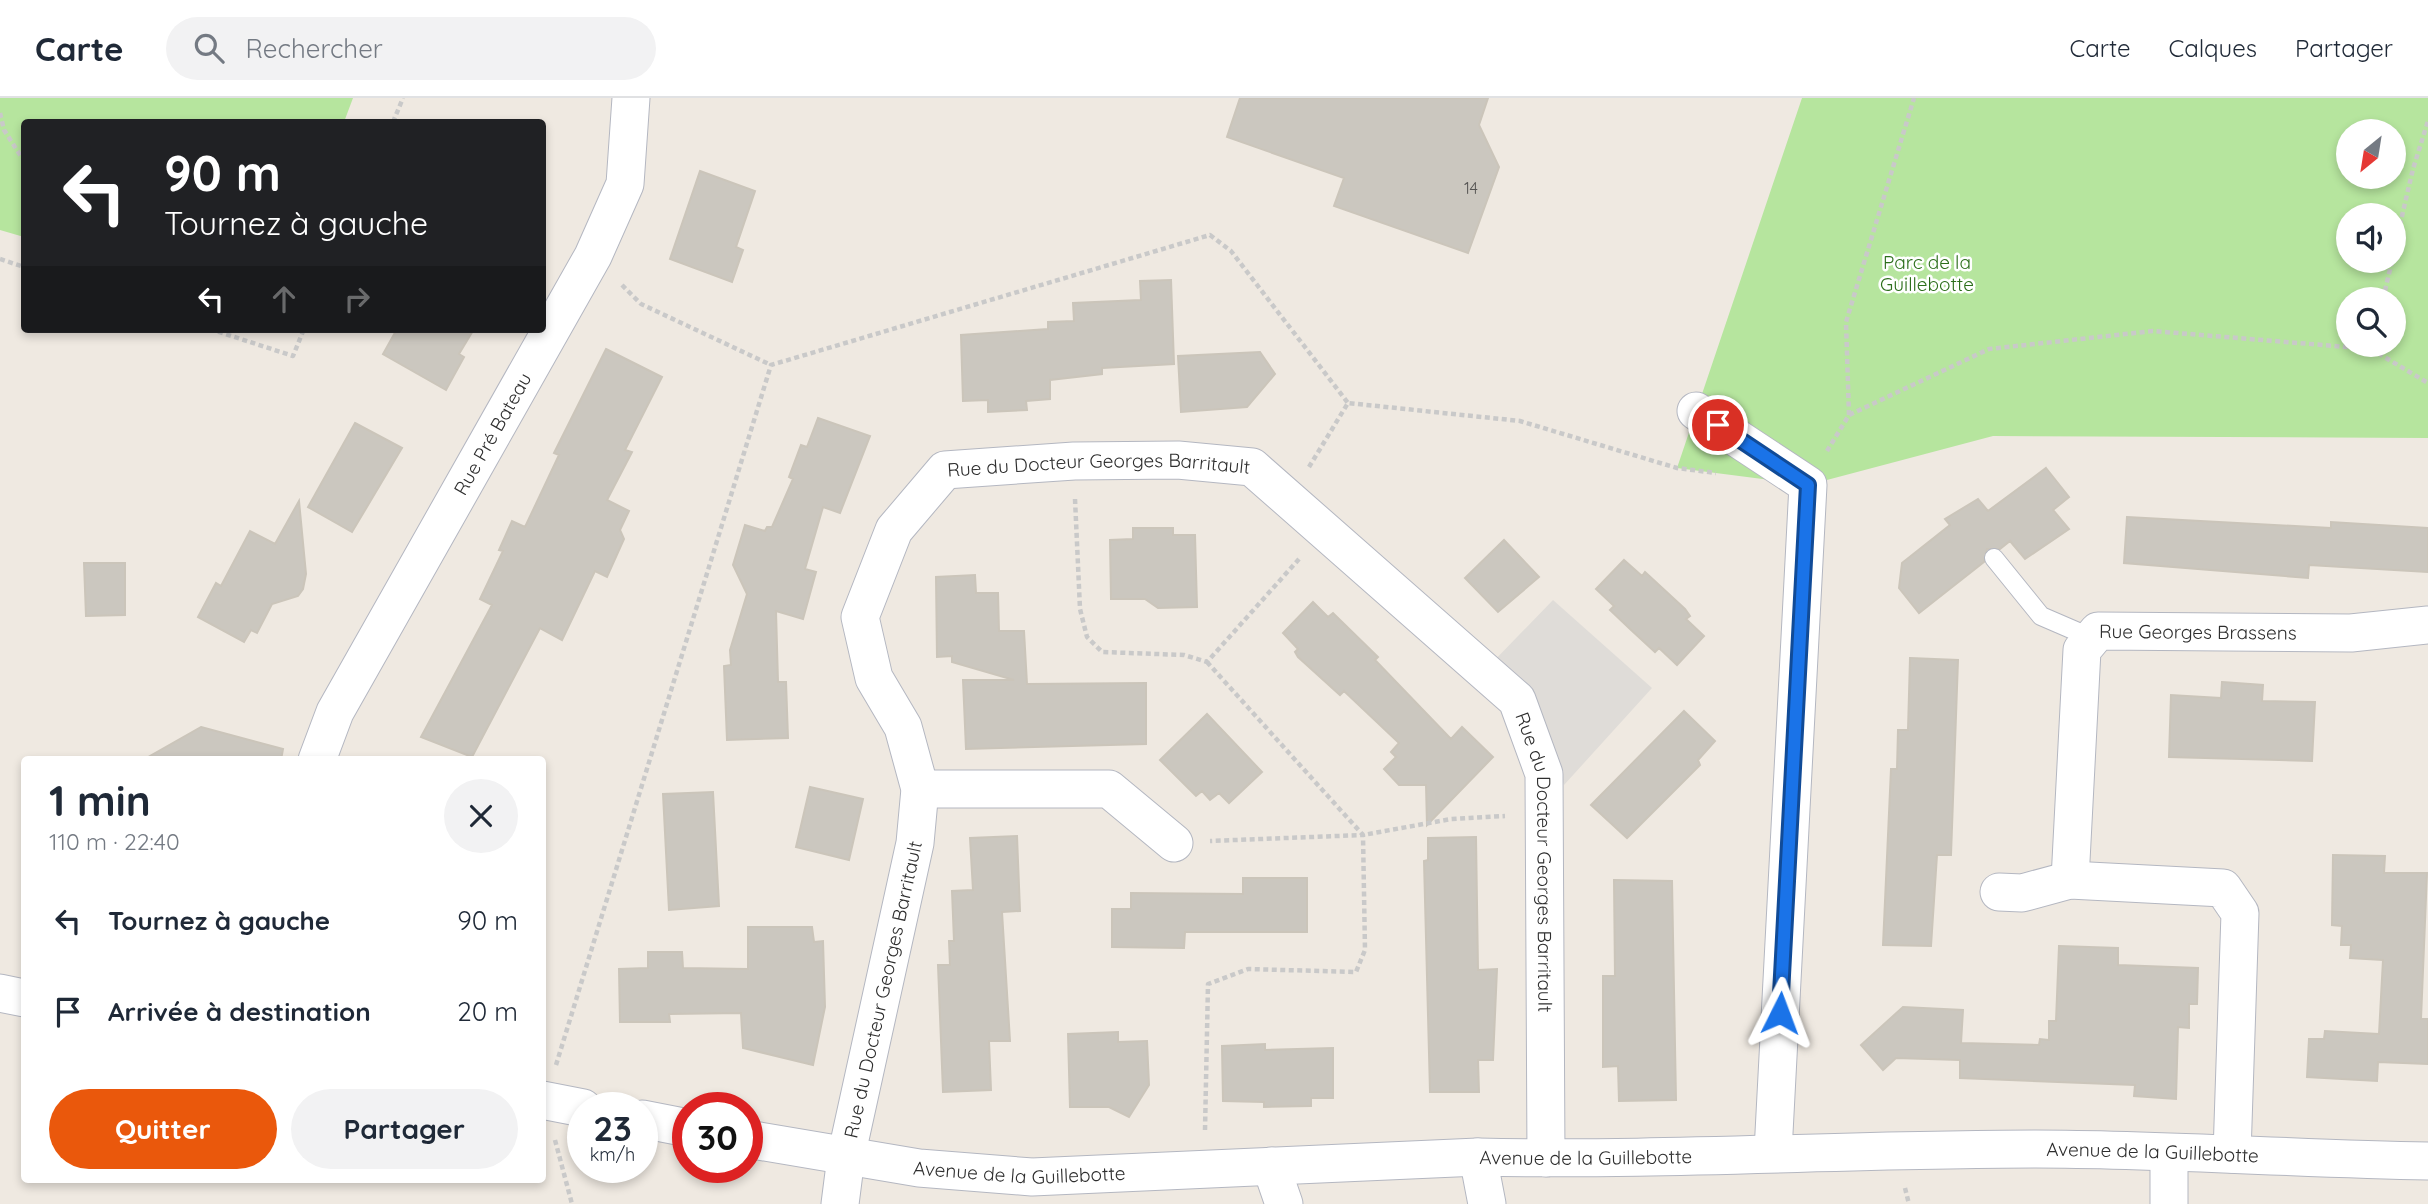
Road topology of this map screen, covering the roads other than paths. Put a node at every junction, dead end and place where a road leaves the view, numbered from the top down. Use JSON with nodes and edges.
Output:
{"nodes":[{"id":1,"x":631,"y":98,"type":"edge"},
{"id":2,"x":1696,"y":411,"type":"dead end"},
{"id":3,"x":1994,"y":558,"type":"dead end"},
{"id":4,"x":2428,"y":625,"type":"edge"},
{"id":5,"x":2092,"y":638,"type":"junction"},
{"id":6,"x":318,"y":756,"type":"edge"},
{"id":7,"x":920,"y":789,"type":"junction"},
{"id":8,"x":1174,"y":843,"type":"road end"},
{"id":9,"x":2070,"y":880,"type":"junction"},
{"id":10,"x":1999,"y":892,"type":"dead end"},
{"id":11,"x":0,"y":993,"type":"edge"},
{"id":12,"x":21,"y":997,"type":"edge"},
{"id":13,"x":546,"y":1101,"type":"edge"},
{"id":14,"x":567,"y":1105,"type":"edge"},
{"id":15,"x":763,"y":1142,"type":"edge"},
{"id":16,"x":1773,"y":1152,"type":"junction"},
{"id":17,"x":2169,"y":1153,"type":"junction"},
{"id":18,"x":2232,"y":1154,"type":"junction"},
{"id":19,"x":846,"y":1157,"type":"junction"},
{"id":20,"x":1478,"y":1157,"type":"junction"},
{"id":21,"x":1546,"y":1158,"type":"junction"},
{"id":22,"x":2428,"y":1161,"type":"edge"},
{"id":23,"x":1271,"y":1166,"type":"junction"},
{"id":24,"x":840,"y":1204,"type":"edge"},
{"id":25,"x":1284,"y":1204,"type":"edge"},
{"id":26,"x":1487,"y":1204,"type":"edge"},
{"id":27,"x":2169,"y":1204,"type":"edge"}],
"edges":[{"from":1,"to":6,"type":"street","name":"Rue Pré Bateau"},
{"from":2,"to":16,"type":"street"},
{"from":3,"to":5,"type":"lane"},
{"from":4,"to":5,"type":"street","name":"Rue Georges Brassens"},
{"from":5,"to":9,"type":"street","name":"Rue Georges Brassens"},
{"from":7,"to":8,"type":"street"},
{"from":7,"to":19,"type":"street","name":"Rue du Docteur Georges Barritault"},
{"from":7,"to":21,"type":"street","name":"Rue du Docteur Georges Barritault"},
{"from":9,"to":10,"type":"street"},
{"from":9,"to":18,"type":"street"},
{"from":11,"to":12,"type":"street"},
{"from":13,"to":14,"type":"street"},
{"from":15,"to":19,"type":"street","name":"Avenue de la Guillebotte"},
{"from":16,"to":17,"type":"street","name":"Avenue de la Guillebotte"},
{"from":16,"to":21,"type":"street","name":"Avenue de la Guillebotte"},
{"from":17,"to":18,"type":"street","name":"Avenue de la Guillebotte"},
{"from":17,"to":27,"type":"street"},
{"from":18,"to":22,"type":"street","name":"Avenue de la Guillebotte"},
{"from":19,"to":23,"type":"street","name":"Avenue de la Guillebotte"},
{"from":19,"to":24,"type":"street","name":"Rue du Docteur Georges Barritault"},
{"from":20,"to":21,"type":"street","name":"Avenue de la Guillebotte"},
{"from":20,"to":23,"type":"street","name":"Avenue de la Guillebotte"},
{"from":20,"to":26,"type":"street"},
{"from":23,"to":25,"type":"street"}]}
